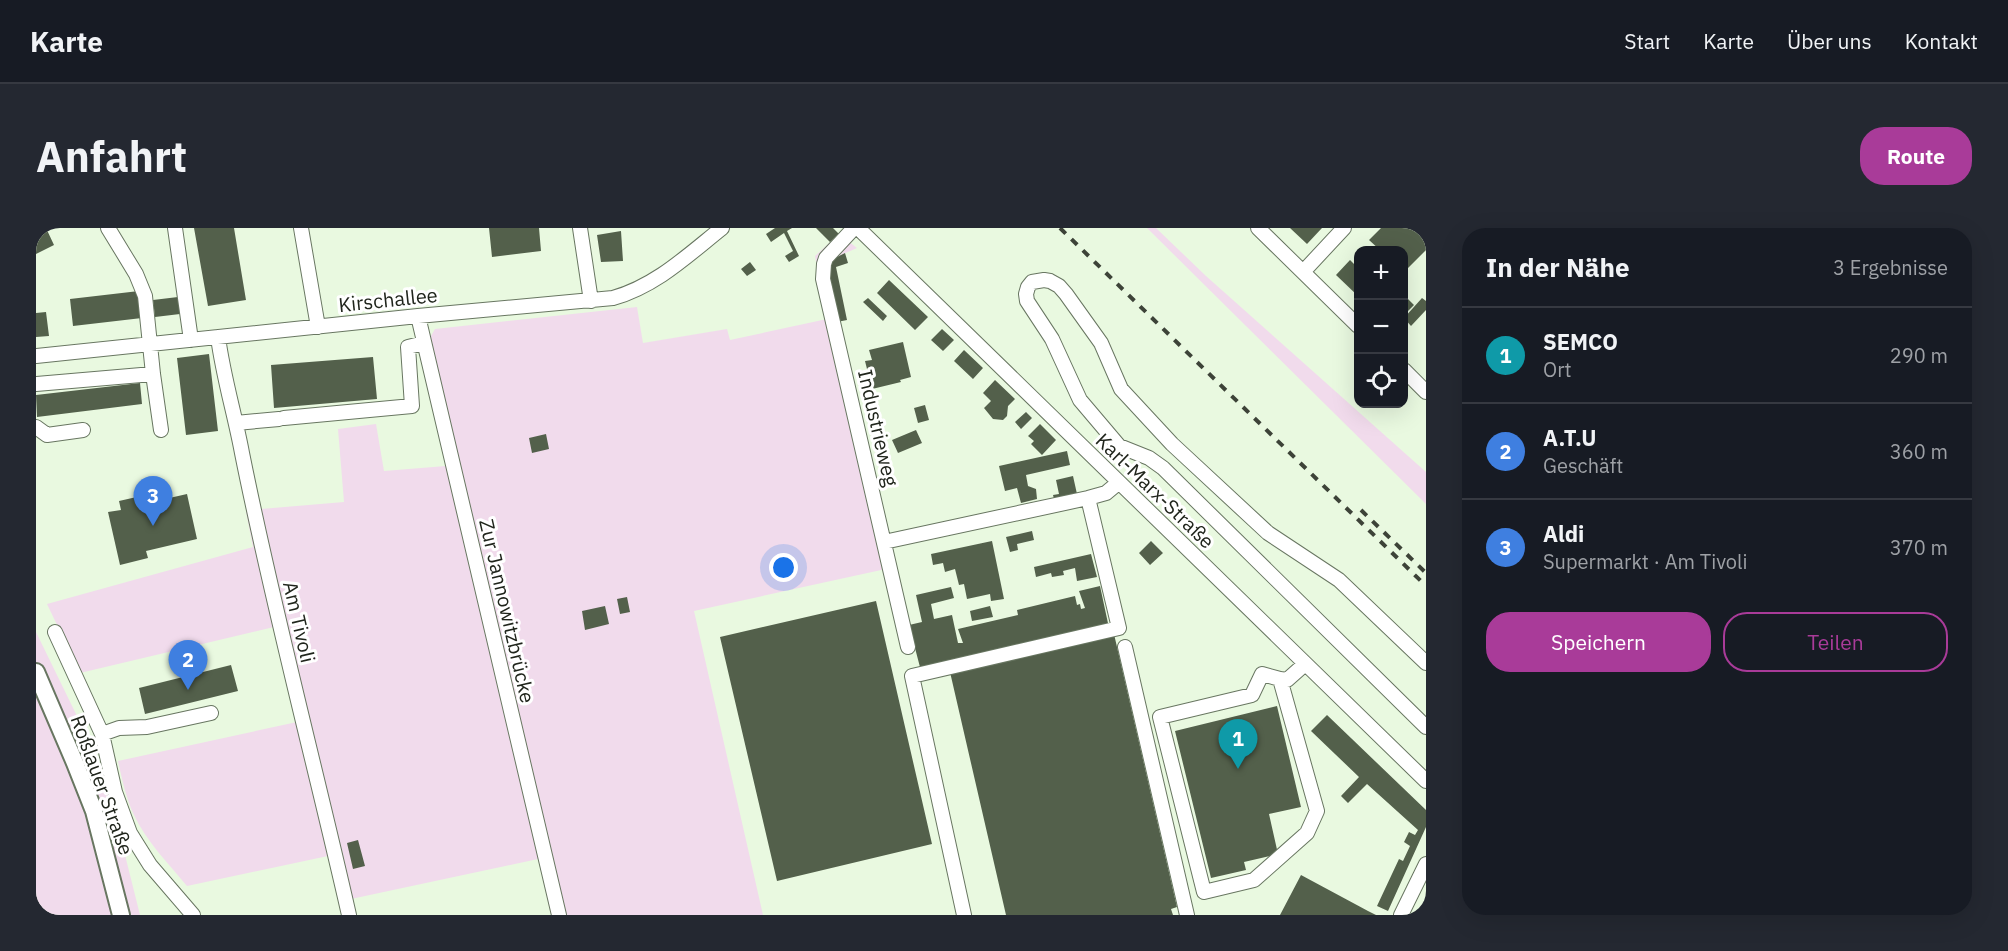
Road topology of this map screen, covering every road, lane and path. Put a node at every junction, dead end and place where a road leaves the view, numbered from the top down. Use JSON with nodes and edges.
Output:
{"nodes":[{"id":1,"x":108,"y":228,"type":"edge"},
{"id":2,"x":175,"y":228,"type":"edge"},
{"id":3,"x":301,"y":228,"type":"edge"},
{"id":4,"x":580,"y":228,"type":"edge"},
{"id":5,"x":722,"y":228,"type":"edge"},
{"id":6,"x":856,"y":228,"type":"edge"},
{"id":7,"x":1258,"y":228,"type":"edge"},
{"id":8,"x":1344,"y":228,"type":"edge"},
{"id":9,"x":1303,"y":272,"type":"junction"},
{"id":10,"x":591,"y":301,"type":"junction"},
{"id":11,"x":418,"y":316,"type":"junction"},
{"id":12,"x":1354,"y":321,"type":"edge"},
{"id":13,"x":318,"y":327,"type":"junction"},
{"id":14,"x":218,"y":337,"type":"junction"},
{"id":15,"x":191,"y":340,"type":"junction"},
{"id":16,"x":424,"y":343,"type":"junction"},
{"id":17,"x":150,"y":345,"type":"junction"},
{"id":18,"x":36,"y":356,"type":"edge"},
{"id":19,"x":153,"y":374,"type":"junction"},
{"id":20,"x":1408,"y":374,"type":"edge"},
{"id":21,"x":36,"y":384,"type":"edge"},
{"id":22,"x":1426,"y":392,"type":"edge"},
{"id":23,"x":237,"y":423,"type":"junction"},
{"id":24,"x":36,"y":427,"type":"edge"},
{"id":25,"x":83,"y":430,"type":"dead end"},
{"id":26,"x":161,"y":430,"type":"dead end"},
{"id":27,"x":1118,"y":483,"type":"junction"},
{"id":28,"x":1088,"y":498,"type":"junction"},
{"id":29,"x":884,"y":542,"type":"junction"},
{"id":30,"x":55,"y":632,"type":"dead end"},
{"id":31,"x":908,"y":647,"type":"dead end"},
{"id":32,"x":1125,"y":647,"type":"dead end"},
{"id":33,"x":1426,"y":663,"type":"edge"},
{"id":34,"x":1305,"y":664,"type":"junction"},
{"id":35,"x":36,"y":672,"type":"edge"},
{"id":36,"x":1280,"y":679,"type":"junction"},
{"id":37,"x":212,"y":713,"type":"dead end"},
{"id":38,"x":1426,"y":727,"type":"edge"},
{"id":39,"x":102,"y":734,"type":"junction"},
{"id":40,"x":1426,"y":782,"type":"edge"},
{"id":41,"x":1426,"y":864,"type":"edge"},
{"id":42,"x":121,"y":915,"type":"edge"},
{"id":43,"x":194,"y":915,"type":"edge"},
{"id":44,"x":349,"y":915,"type":"edge"},
{"id":45,"x":559,"y":915,"type":"edge"},
{"id":46,"x":964,"y":915,"type":"edge"},
{"id":47,"x":1187,"y":915,"type":"edge"},
{"id":48,"x":1401,"y":915,"type":"edge"}],
"edges":[{"from":1,"to":17,"type":"street"},
{"from":2,"to":15,"type":"street"},
{"from":3,"to":13,"type":"street"},
{"from":4,"to":10,"type":"street"},
{"from":5,"to":10,"type":"street","name":"Kirschallee"},
{"from":6,"to":27,"type":"street","name":"Karl-Marx-Straße"},
{"from":6,"to":29,"type":"street","name":"Industrieweg"},
{"from":7,"to":9,"type":"street"},
{"from":8,"to":9,"type":"street"},
{"from":9,"to":12,"type":"street"},
{"from":10,"to":11,"type":"street","name":"Kirschallee"},
{"from":11,"to":13,"type":"street","name":"Kirschallee"},
{"from":11,"to":16,"type":"street","name":"Zur Jannowitzbrücke"},
{"from":13,"to":14,"type":"street","name":"Kirschallee"},
{"from":14,"to":15,"type":"street","name":"Kirschallee"},
{"from":14,"to":23,"type":"street","name":"Am Tivoli"},
{"from":15,"to":17,"type":"street","name":"Kirschallee"},
{"from":16,"to":23,"type":"street"},
{"from":16,"to":45,"type":"street","name":"Zur Jannowitzbrücke"},
{"from":17,"to":18,"type":"street","name":"Kirschallee"},
{"from":17,"to":19,"type":"street"},
{"from":19,"to":21,"type":"street"},
{"from":19,"to":26,"type":"street"},
{"from":20,"to":22,"type":"street"},
{"from":23,"to":44,"type":"street","name":"Am Tivoli"},
{"from":24,"to":25,"type":"street"},
{"from":27,"to":28,"type":"street"},
{"from":27,"to":34,"type":"street","name":"Karl-Marx-Straße"},
{"from":28,"to":29,"type":"street"},
{"from":28,"to":46,"type":"street"},
{"from":29,"to":31,"type":"street","name":"Industrieweg"},
{"from":30,"to":39,"type":"street"},
{"from":32,"to":47,"type":"street"},
{"from":33,"to":38,"type":"street"},
{"from":34,"to":36,"type":"street"},
{"from":34,"to":40,"type":"street","name":"Karl-Marx-Straße"},
{"from":35,"to":42,"type":"main road","name":"Roßlauer Straße"},
{"from":36,"to":36,"type":"street"},
{"from":37,"to":39,"type":"street"},
{"from":39,"to":43,"type":"street"},
{"from":41,"to":48,"type":"street"}]}
